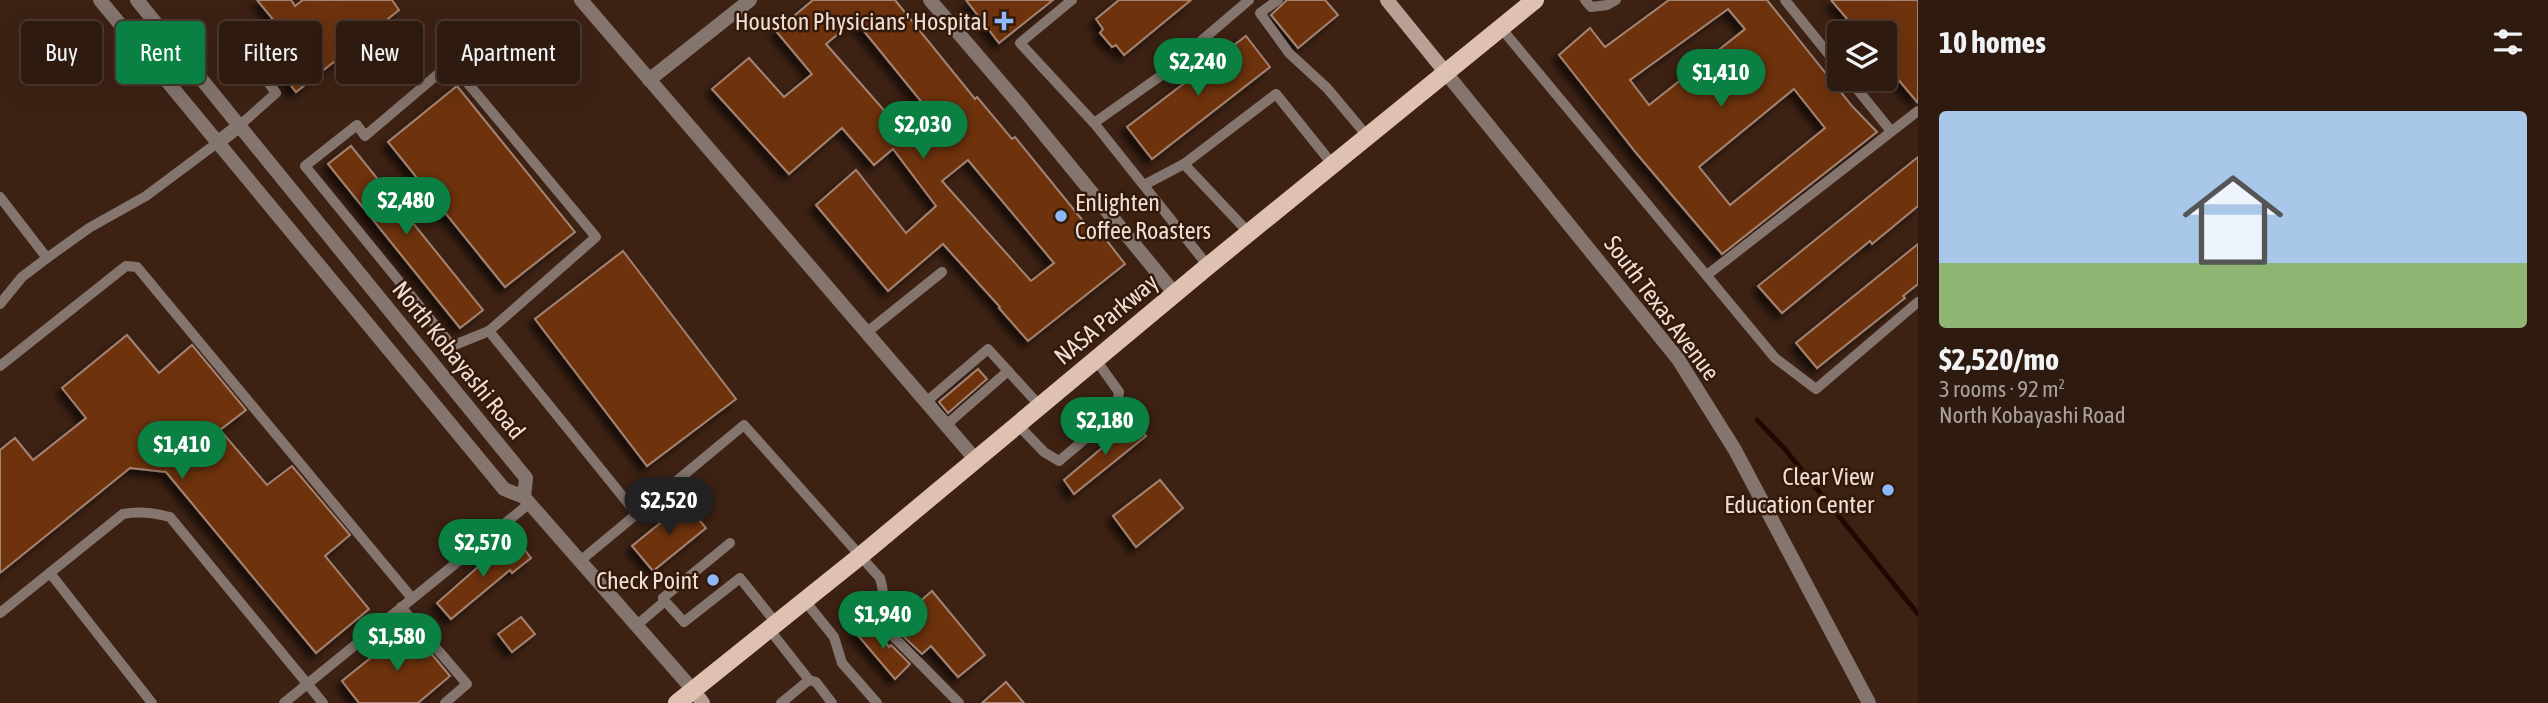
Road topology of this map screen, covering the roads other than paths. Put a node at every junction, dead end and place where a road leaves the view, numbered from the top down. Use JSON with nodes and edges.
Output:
{"nodes":[{"id":1,"x":100,"y":0,"type":"edge"},
{"id":2,"x":137,"y":0,"type":"edge"},
{"id":3,"x":581,"y":0,"type":"edge"},
{"id":4,"x":750,"y":0,"type":"edge"},
{"id":5,"x":930,"y":0,"type":"edge"},
{"id":6,"x":1072,"y":0,"type":"edge"},
{"id":7,"x":1249,"y":0,"type":"edge"},
{"id":8,"x":1278,"y":0,"type":"edge"},
{"id":9,"x":1387,"y":0,"type":"edge"},
{"id":10,"x":1535,"y":0,"type":"edge"},
{"id":11,"x":1585,"y":0,"type":"edge"},
{"id":12,"x":1616,"y":0,"type":"edge"},
{"id":13,"x":1785,"y":0,"type":"edge"},
{"id":14,"x":1501,"y":28,"type":"junction"},
{"id":15,"x":1827,"y":52,"type":"edge"},
{"id":16,"x":1447,"y":73,"type":"junction"},
{"id":17,"x":649,"y":80,"type":"junction"},
{"id":18,"x":269,"y":84,"type":"edge"},
{"id":19,"x":1859,"y":91,"type":"edge"},
{"id":20,"x":1918,"y":111,"type":"edge"},
{"id":21,"x":1094,"y":123,"type":"junction"},
{"id":22,"x":239,"y":126,"type":"junction"},
{"id":23,"x":1891,"y":131,"type":"junction"},
{"id":24,"x":1368,"y":137,"type":"junction"},
{"id":25,"x":217,"y":143,"type":"junction"},
{"id":26,"x":1184,"y":164,"type":"junction"},
{"id":27,"x":1333,"y":165,"type":"junction"},
{"id":28,"x":1144,"y":185,"type":"junction"},
{"id":29,"x":0,"y":197,"type":"edge"},
{"id":30,"x":1249,"y":233,"type":"junction"},
{"id":31,"x":47,"y":258,"type":"junction"},
{"id":32,"x":1208,"y":266,"type":"junction"},
{"id":33,"x":942,"y":272,"type":"dead end"},
{"id":34,"x":1707,"y":275,"type":"junction"},
{"id":35,"x":1175,"y":294,"type":"junction"},
{"id":36,"x":1918,"y":302,"type":"edge"},
{"id":37,"x":0,"y":304,"type":"edge"},
{"id":38,"x":489,"y":331,"type":"junction"},
{"id":39,"x":866,"y":332,"type":"junction"},
{"id":40,"x":1096,"y":360,"type":"junction"},
{"id":41,"x":0,"y":366,"type":"edge"},
{"id":42,"x":1008,"y":371,"type":"junction"},
{"id":43,"x":926,"y":402,"type":"junction"},
{"id":44,"x":1040,"y":406,"type":"junction"},
{"id":45,"x":946,"y":425,"type":"junction"},
{"id":46,"x":1018,"y":425,"type":"junction"},
{"id":47,"x":976,"y":460,"type":"junction"},
{"id":48,"x":527,"y":500,"type":"junction"},
{"id":49,"x":636,"y":513,"type":"junction"},
{"id":50,"x":730,"y":543,"type":"dead end"},
{"id":51,"x":859,"y":557,"type":"junction"},
{"id":52,"x":580,"y":561,"type":"junction"},
{"id":53,"x":50,"y":573,"type":"junction"},
{"id":54,"x":411,"y":597,"type":"junction"},
{"id":55,"x":666,"y":601,"type":"junction"},
{"id":56,"x":805,"y":601,"type":"junction"},
{"id":57,"x":401,"y":607,"type":"junction"},
{"id":58,"x":0,"y":613,"type":"edge"},
{"id":59,"x":637,"y":625,"type":"junction"},
{"id":60,"x":773,"y":626,"type":"junction"},
{"id":61,"x":809,"y":680,"type":"junction"},
{"id":62,"x":308,"y":685,"type":"junction"},
{"id":63,"x":698,"y":696,"type":"edge"},
{"id":64,"x":152,"y":703,"type":"edge"},
{"id":65,"x":284,"y":703,"type":"edge"},
{"id":66,"x":323,"y":703,"type":"edge"},
{"id":67,"x":445,"y":703,"type":"edge"},
{"id":68,"x":677,"y":703,"type":"edge"},
{"id":69,"x":781,"y":703,"type":"edge"},
{"id":70,"x":832,"y":703,"type":"edge"},
{"id":71,"x":877,"y":703,"type":"edge"},
{"id":72,"x":959,"y":703,"type":"edge"},
{"id":73,"x":1869,"y":703,"type":"edge"}],
"edges":[{"from":1,"to":25,"type":"street","name":"North Kobayashi Road"},
{"from":2,"to":22,"type":"street","name":"North Kobayashi Road"},
{"from":3,"to":17,"type":"street"},
{"from":4,"to":17,"type":"street"},
{"from":5,"to":35,"type":"street"},
{"from":6,"to":21,"type":"lane"},
{"from":7,"to":21,"type":"lane"},
{"from":8,"to":24,"type":"lane"},
{"from":9,"to":16,"type":"street"},
{"from":10,"to":14,"type":"main road","name":"NASA Parkway"},
{"from":11,"to":12,"type":"lane"},
{"from":13,"to":15,"type":"lane"},
{"from":14,"to":16,"type":"main road","name":"NASA Parkway"},
{"from":14,"to":34,"type":"lane"},
{"from":16,"to":24,"type":"main road","name":"NASA Parkway"},
{"from":16,"to":73,"type":"street","name":"South Texas Avenue"},
{"from":17,"to":39,"type":"street"},
{"from":18,"to":22,"type":"lane"},
{"from":19,"to":23,"type":"lane"},
{"from":20,"to":23,"type":"lane"},
{"from":21,"to":28,"type":"lane"},
{"from":22,"to":25,"type":"street"},
{"from":22,"to":48,"type":"street","name":"North Kobayashi Road"},
{"from":23,"to":34,"type":"lane"},
{"from":24,"to":27,"type":"main road","name":"NASA Parkway"},
{"from":25,"to":31,"type":"lane"},
{"from":25,"to":48,"type":"street","name":"North Kobayashi Road"},
{"from":26,"to":27,"type":"lane"},
{"from":26,"to":28,"type":"lane"},
{"from":26,"to":30,"type":"lane"},
{"from":27,"to":30,"type":"main road","name":"NASA Parkway"},
{"from":28,"to":32,"type":"lane"},
{"from":29,"to":31,"type":"lane"},
{"from":30,"to":32,"type":"main road","name":"NASA Parkway"},
{"from":31,"to":37,"type":"lane"},
{"from":32,"to":35,"type":"main road","name":"NASA Parkway"},
{"from":33,"to":39,"type":"lane"},
{"from":34,"to":36,"type":"lane"},
{"from":35,"to":40,"type":"main road","name":"NASA Parkway"},
{"from":38,"to":38,"type":"lane"},
{"from":38,"to":49,"type":"lane"},
{"from":39,"to":43,"type":"street"},
{"from":40,"to":44,"type":"main road","name":"NASA Parkway"},
{"from":40,"to":46,"type":"lane"},
{"from":41,"to":54,"type":"lane"},
{"from":42,"to":43,"type":"lane"},
{"from":42,"to":44,"type":"lane"},
{"from":42,"to":45,"type":"lane"},
{"from":43,"to":45,"type":"street"},
{"from":44,"to":46,"type":"main road","name":"NASA Parkway"},
{"from":45,"to":47,"type":"street"},
{"from":46,"to":47,"type":"main road","name":"NASA Parkway"},
{"from":47,"to":51,"type":"main road","name":"NASA Parkway"},
{"from":48,"to":52,"type":"street","name":"North Kobayashi Road"},
{"from":48,"to":54,"type":"lane"},
{"from":49,"to":51,"type":"lane"},
{"from":49,"to":52,"type":"lane"},
{"from":50,"to":55,"type":"lane"},
{"from":51,"to":56,"type":"main road","name":"NASA Parkway"},
{"from":51,"to":72,"type":"lane"},
{"from":52,"to":59,"type":"street","name":"North Kobayashi Road"},
{"from":53,"to":58,"type":"lane"},
{"from":53,"to":62,"type":"lane"},
{"from":53,"to":64,"type":"lane"},
{"from":54,"to":57,"type":"lane"},
{"from":55,"to":59,"type":"lane"},
{"from":55,"to":60,"type":"lane"},
{"from":56,"to":60,"type":"main road","name":"NASA Parkway"},
{"from":56,"to":71,"type":"lane"},
{"from":57,"to":62,"type":"lane"},
{"from":57,"to":67,"type":"lane"},
{"from":59,"to":63,"type":"street","name":"North Kobayashi Road"},
{"from":60,"to":61,"type":"lane"},
{"from":60,"to":63,"type":"main road","name":"NASA Parkway"},
{"from":61,"to":69,"type":"lane"},
{"from":61,"to":70,"type":"lane"},
{"from":62,"to":65,"type":"lane"},
{"from":62,"to":66,"type":"lane"},
{"from":63,"to":68,"type":"main road","name":"NASA Parkway"}]}
